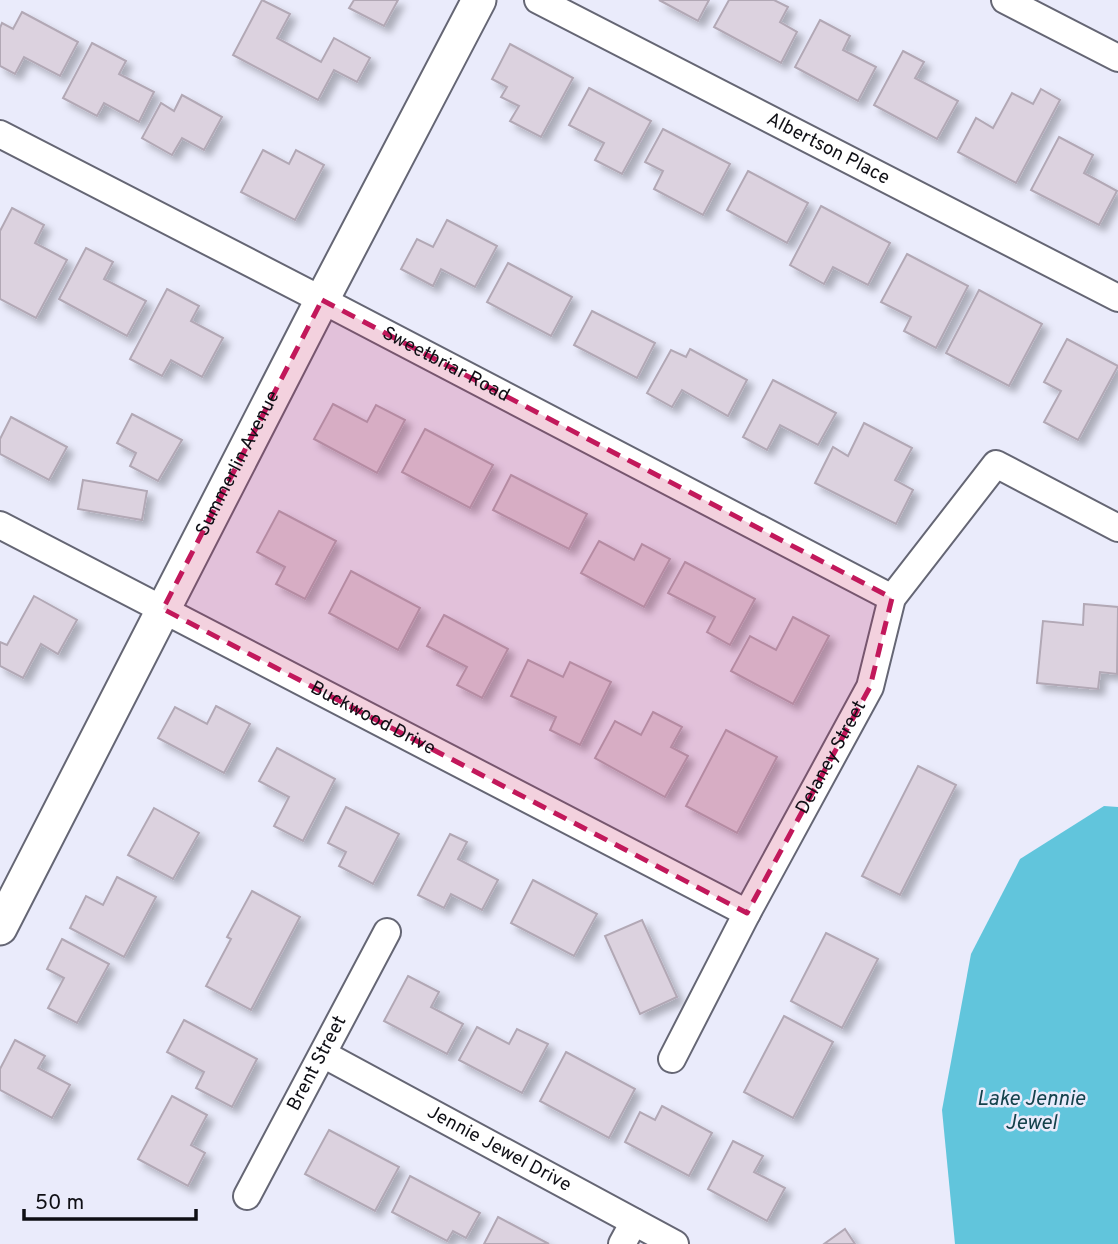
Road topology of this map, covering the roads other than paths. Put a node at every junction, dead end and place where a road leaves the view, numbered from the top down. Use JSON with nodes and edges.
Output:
{"nodes":[{"id":1,"x":479,"y":0,"type":"edge"},
{"id":2,"x":538,"y":0,"type":"edge"},
{"id":3,"x":1005,"y":0,"type":"edge"},
{"id":4,"x":1118,"y":58,"type":"edge"},
{"id":5,"x":0,"y":134,"type":"edge"},
{"id":6,"x":1118,"y":298,"type":"edge"},
{"id":7,"x":322,"y":300,"type":"junction"},
{"id":8,"x":0,"y":525,"type":"edge"},
{"id":9,"x":1118,"y":528,"type":"edge"},
{"id":10,"x":892,"y":598,"type":"junction"},
{"id":11,"x":163,"y":609,"type":"junction"},
{"id":12,"x":747,"y":913,"type":"junction"},
{"id":13,"x":0,"y":928,"type":"edge"},
{"id":14,"x":387,"y":932,"type":"dead end"},
{"id":15,"x":323,"y":1054,"type":"junction"},
{"id":16,"x":672,"y":1059,"type":"dead end"},
{"id":17,"x":247,"y":1196,"type":"dead end"},
{"id":18,"x":628,"y":1233,"type":"edge"},
{"id":19,"x":675,"y":1244,"type":"edge"}],
"edges":[{"from":1,"to":7,"type":"street","name":"Summerlin Avenue"},
{"from":2,"to":6,"type":"street","name":"Albertson Place"},
{"from":3,"to":4,"type":"street"},
{"from":5,"to":7,"type":"street","name":"Sweetbriar Road"},
{"from":7,"to":10,"type":"street","name":"Sweetbriar Road"},
{"from":7,"to":11,"type":"street","name":"Summerlin Avenue"},
{"from":8,"to":11,"type":"street","name":"Buckwood Drive"},
{"from":9,"to":10,"type":"street","name":"Delaney Street"},
{"from":10,"to":12,"type":"street","name":"Delaney Street"},
{"from":11,"to":12,"type":"street","name":"Buckwood Drive"},
{"from":11,"to":13,"type":"street","name":"Summerlin Avenue"},
{"from":12,"to":16,"type":"street","name":"Delaney Street"},
{"from":14,"to":15,"type":"street","name":"Brent Street"},
{"from":15,"to":17,"type":"street","name":"Brent Street"},
{"from":15,"to":18,"type":"street","name":"Jennie Jewel Drive"},
{"from":18,"to":19,"type":"street","name":"Jennie Jewel Drive"}]}
